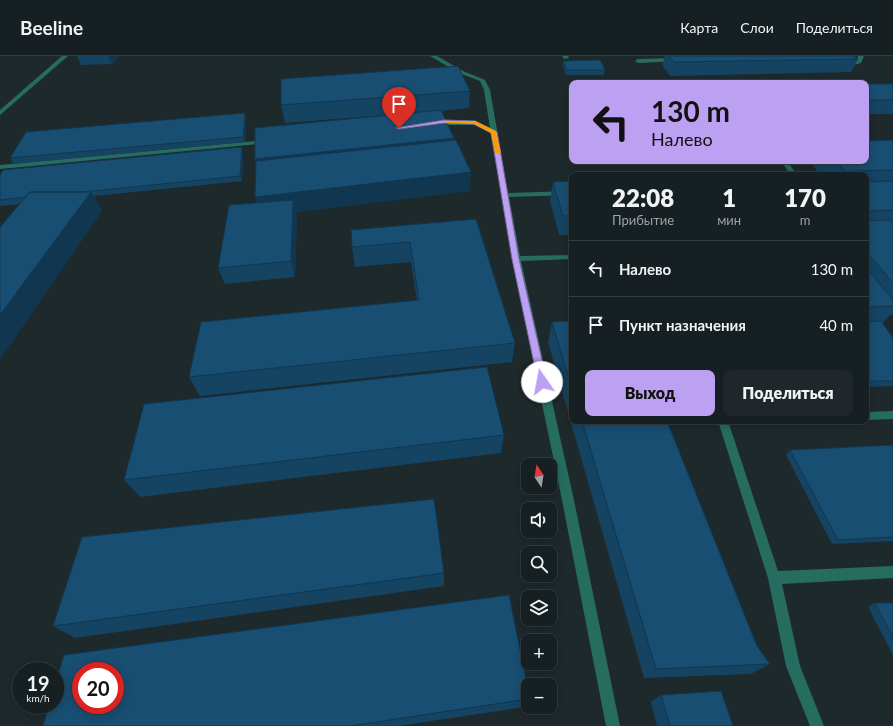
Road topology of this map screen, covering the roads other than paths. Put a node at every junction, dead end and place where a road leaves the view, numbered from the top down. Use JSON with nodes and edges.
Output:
{"nodes":[{"id":1,"x":65,"y":56,"type":"edge"},
{"id":2,"x":433,"y":56,"type":"edge"},
{"id":3,"x":861,"y":56,"type":"edge"},
{"id":4,"x":684,"y":59,"type":"edge"},
{"id":5,"x":638,"y":61,"type":"dead end"},
{"id":6,"x":852,"y":65,"type":"edge"},
{"id":7,"x":0,"y":113,"type":"edge"},
{"id":8,"x":429,"y":124,"type":"edge"},
{"id":9,"x":494,"y":132,"type":"junction"},
{"id":10,"x":275,"y":141,"type":"edge"},
{"id":11,"x":0,"y":167,"type":"edge"},
{"id":12,"x":569,"y":193,"type":"edge"},
{"id":13,"x":505,"y":195,"type":"junction"},
{"id":14,"x":569,"y":257,"type":"edge"},
{"id":15,"x":516,"y":259,"type":"junction"},
{"id":16,"x":893,"y":415,"type":"edge"},
{"id":17,"x":869,"y":416,"type":"edge"},
{"id":18,"x":724,"y":424,"type":"edge"},
{"id":19,"x":893,"y":572,"type":"edge"},
{"id":20,"x":774,"y":578,"type":"junction"},
{"id":21,"x":613,"y":726,"type":"edge"},
{"id":22,"x":817,"y":726,"type":"edge"}],
"edges":[{"from":1,"to":7,"type":"street"},
{"from":2,"to":9,"type":"street"},
{"from":3,"to":6,"type":"street"},
{"from":4,"to":5,"type":"street"},
{"from":8,"to":9,"type":"street"},
{"from":9,"to":13,"type":"street"},
{"from":10,"to":11,"type":"street"},
{"from":12,"to":13,"type":"street"},
{"from":13,"to":15,"type":"street"},
{"from":14,"to":15,"type":"street"},
{"from":15,"to":21,"type":"street"},
{"from":16,"to":17,"type":"street"},
{"from":18,"to":20,"type":"street"},
{"from":19,"to":20,"type":"street"},
{"from":20,"to":22,"type":"street"}]}
